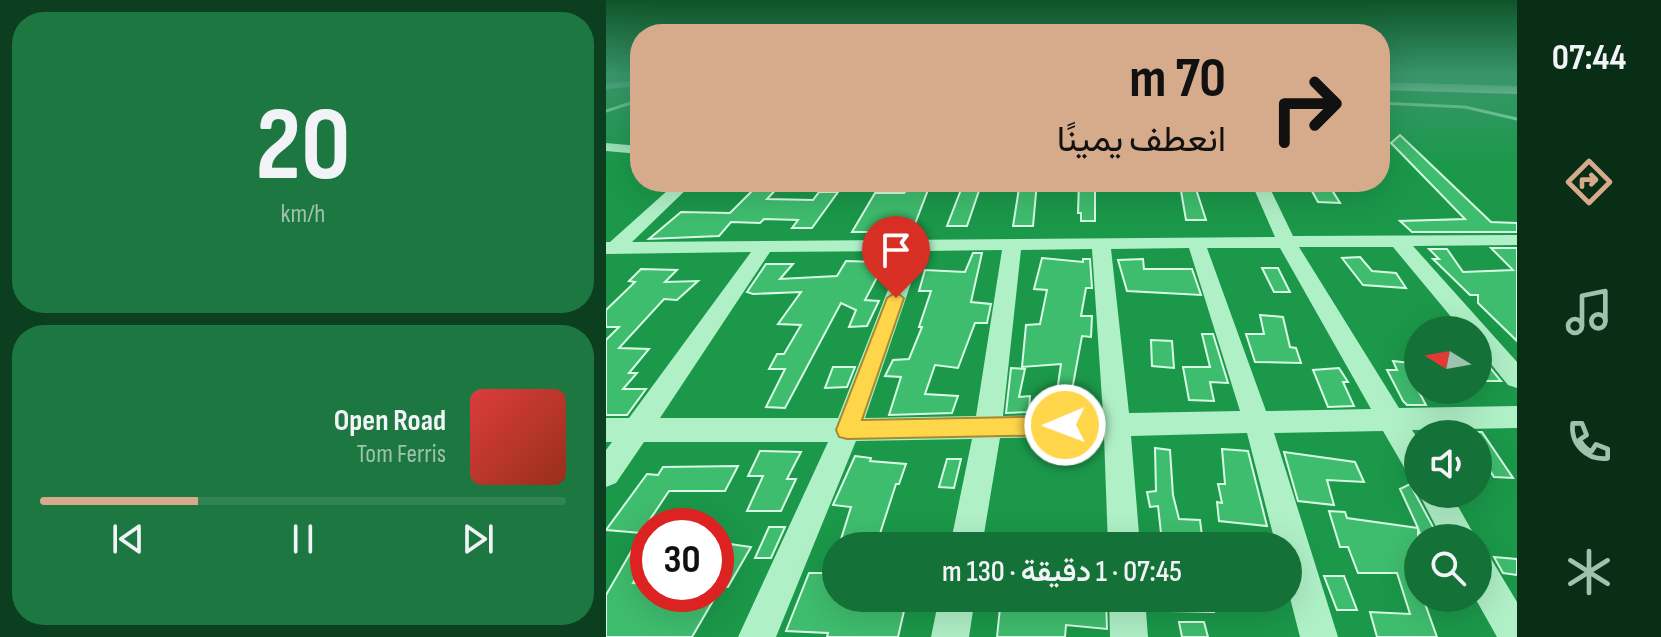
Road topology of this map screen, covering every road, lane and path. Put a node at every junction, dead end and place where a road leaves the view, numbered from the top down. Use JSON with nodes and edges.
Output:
{"nodes":[{"id":1,"x":606,"y":147,"type":"edge"},
{"id":2,"x":630,"y":149,"type":"edge"},
{"id":3,"x":675,"y":192,"type":"edge"},
{"id":4,"x":1264,"y":192,"type":"edge"},
{"id":5,"x":1398,"y":241,"type":"junction"},
{"id":6,"x":1196,"y":242,"type":"junction"},
{"id":7,"x":1286,"y":242,"type":"junction"},
{"id":8,"x":1101,"y":243,"type":"junction"},
{"id":9,"x":1012,"y":244,"type":"junction"},
{"id":10,"x":1512,"y":244,"type":"edge"},
{"id":11,"x":915,"y":245,"type":"junction"},
{"id":12,"x":765,"y":246,"type":"junction"},
{"id":13,"x":609,"y":251,"type":"edge"},
{"id":14,"x":1463,"y":316,"type":"edge"},
{"id":15,"x":1492,"y":349,"type":"edge"},
{"id":16,"x":1517,"y":378,"type":"edge"},
{"id":17,"x":1517,"y":417,"type":"edge"},
{"id":18,"x":1391,"y":419,"type":"junction"},
{"id":19,"x":1257,"y":422,"type":"junction"},
{"id":20,"x":1117,"y":424,"type":"junction"},
{"id":21,"x":988,"y":427,"type":"junction"},
{"id":22,"x":606,"y":430,"type":"edge"},
{"id":23,"x":638,"y":430,"type":"junction"},
{"id":24,"x":847,"y":430,"type":"junction"},
{"id":25,"x":1404,"y":441,"type":"edge"},
{"id":26,"x":606,"y":474,"type":"edge"},
{"id":27,"x":969,"y":532,"type":"edge"},
{"id":28,"x":1123,"y":532,"type":"edge"},
{"id":29,"x":1492,"y":593,"type":"edge"},
{"id":30,"x":954,"y":612,"type":"edge"},
{"id":31,"x":1128,"y":612,"type":"edge"},
{"id":32,"x":757,"y":637,"type":"edge"},
{"id":33,"x":950,"y":637,"type":"edge"},
{"id":34,"x":1129,"y":637,"type":"edge"},
{"id":35,"x":1319,"y":637,"type":"edge"},
{"id":36,"x":1517,"y":637,"type":"edge"}],
"edges":[{"from":1,"to":2,"type":"street"},
{"from":3,"to":13,"type":"street"},
{"from":4,"to":7,"type":"street"},
{"from":5,"to":7,"type":"street"},
{"from":5,"to":10,"type":"street"},
{"from":5,"to":14,"type":"street"},
{"from":6,"to":7,"type":"street"},
{"from":6,"to":8,"type":"street"},
{"from":6,"to":19,"type":"street"},
{"from":7,"to":18,"type":"street"},
{"from":8,"to":9,"type":"street"},
{"from":8,"to":20,"type":"street"},
{"from":9,"to":11,"type":"street"},
{"from":9,"to":21,"type":"street"},
{"from":11,"to":12,"type":"street"},
{"from":11,"to":24,"type":"street"},
{"from":12,"to":13,"type":"street"},
{"from":12,"to":23,"type":"street"},
{"from":15,"to":16,"type":"street"},
{"from":17,"to":18,"type":"street"},
{"from":18,"to":19,"type":"street"},
{"from":18,"to":25,"type":"street"},
{"from":19,"to":20,"type":"street"},
{"from":19,"to":35,"type":"street"},
{"from":20,"to":21,"type":"street"},
{"from":20,"to":28,"type":"street"},
{"from":21,"to":24,"type":"street"},
{"from":21,"to":27,"type":"street"},
{"from":22,"to":23,"type":"street"},
{"from":23,"to":24,"type":"street"},
{"from":23,"to":26,"type":"street"},
{"from":24,"to":32,"type":"street"},
{"from":29,"to":36,"type":"street"},
{"from":30,"to":33,"type":"street"},
{"from":31,"to":34,"type":"street"}]}
